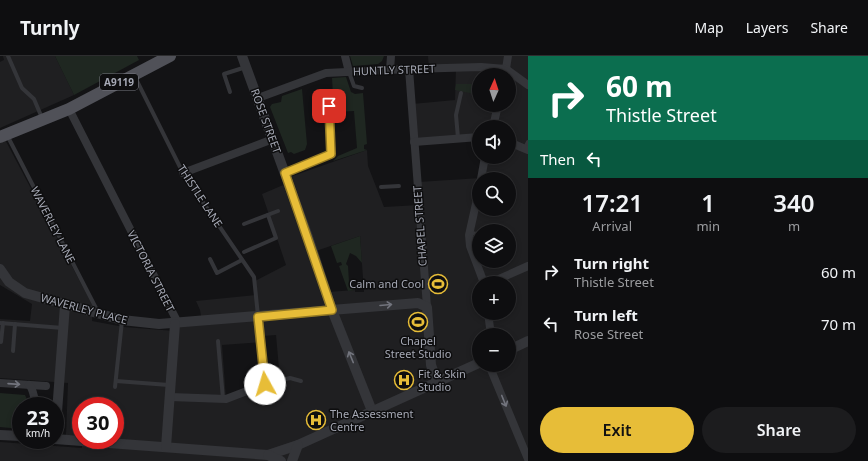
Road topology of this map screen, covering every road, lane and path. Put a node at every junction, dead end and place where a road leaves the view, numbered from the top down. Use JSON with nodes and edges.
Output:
{"nodes":[{"id":1,"x":8,"y":56,"type":"edge"},
{"id":2,"x":170,"y":56,"type":"edge"},
{"id":3,"x":242,"y":56,"type":"edge"},
{"id":4,"x":345,"y":56,"type":"edge"},
{"id":5,"x":391,"y":56,"type":"edge"},
{"id":6,"x":508,"y":56,"type":"edge"},
{"id":7,"x":246,"y":66,"type":"junction"},
{"id":8,"x":486,"y":68,"type":"edge"},
{"id":9,"x":506,"y":68,"type":"edge"},
{"id":10,"x":409,"y":69,"type":"junction"},
{"id":11,"x":390,"y":70,"type":"junction"},
{"id":12,"x":350,"y":72,"type":"junction"},
{"id":13,"x":134,"y":75,"type":"junction"},
{"id":14,"x":516,"y":78,"type":"edge"},
{"id":15,"x":528,"y":85,"type":"edge"},
{"id":16,"x":362,"y":88,"type":"dead end"},
{"id":17,"x":230,"y":92,"type":"dead end"},
{"id":18,"x":461,"y":93,"type":"dead end"},
{"id":19,"x":258,"y":98,"type":"junction"},
{"id":20,"x":328,"y":98,"type":"dead end"},
{"id":21,"x":340,"y":105,"type":"dead end"},
{"id":22,"x":329,"y":106,"type":"junction"},
{"id":23,"x":69,"y":109,"type":"junction"},
{"id":24,"x":43,"y":120,"type":"junction"},
{"id":25,"x":3,"y":136,"type":"edge"},
{"id":26,"x":472,"y":137,"type":"edge"},
{"id":27,"x":458,"y":138,"type":"junction"},
{"id":28,"x":272,"y":139,"type":"junction"},
{"id":29,"x":414,"y":142,"type":"junction"},
{"id":30,"x":516,"y":144,"type":"edge"},
{"id":31,"x":527,"y":147,"type":"edge"},
{"id":32,"x":183,"y":173,"type":"junction"},
{"id":33,"x":285,"y":173,"type":"junction"},
{"id":34,"x":399,"y":186,"type":"dead end"},
{"id":35,"x":381,"y":187,"type":"dead end"},
{"id":36,"x":278,"y":212,"type":"dead end"},
{"id":37,"x":268,"y":215,"type":"junction"},
{"id":38,"x":473,"y":216,"type":"edge"},
{"id":39,"x":244,"y":224,"type":"dead end"},
{"id":40,"x":469,"y":233,"type":"junction"},
{"id":41,"x":472,"y":233,"type":"edge"},
{"id":42,"x":244,"y":252,"type":"dead end"},
{"id":43,"x":210,"y":259,"type":"dead end"},
{"id":44,"x":242,"y":260,"type":"junction"},
{"id":45,"x":528,"y":266,"type":"edge"},
{"id":46,"x":1,"y":271,"type":"edge"},
{"id":47,"x":481,"y":276,"type":"edge"},
{"id":48,"x":506,"y":276,"type":"edge"},
{"id":49,"x":422,"y":305,"type":"junction"},
{"id":50,"x":66,"y":306,"type":"junction"},
{"id":51,"x":332,"y":310,"type":"junction"},
{"id":52,"x":100,"y":315,"type":"junction"},
{"id":53,"x":258,"y":317,"type":"junction"},
{"id":54,"x":122,"y":320,"type":"junction"},
{"id":55,"x":2,"y":323,"type":"edge"},
{"id":56,"x":15,"y":324,"type":"junction"},
{"id":57,"x":175,"y":324,"type":"junction"},
{"id":58,"x":64,"y":328,"type":"junction"},
{"id":59,"x":218,"y":341,"type":"dead end"},
{"id":60,"x":528,"y":341,"type":"edge"},
{"id":61,"x":1,"y":342,"type":"dead end"},
{"id":62,"x":516,"y":347,"type":"edge"},
{"id":63,"x":13,"y":351,"type":"dead end"},
{"id":64,"x":472,"y":366,"type":"edge"},
{"id":65,"x":492,"y":372,"type":"edge"},
{"id":66,"x":116,"y":381,"type":"junction"},
{"id":67,"x":301,"y":381,"type":"dead end"},
{"id":68,"x":437,"y":382,"type":"junction"},
{"id":69,"x":0,"y":383,"type":"edge"},
{"id":70,"x":265,"y":384,"type":"junction"},
{"id":71,"x":29,"y":385,"type":"junction"},
{"id":72,"x":46,"y":386,"type":"dead end"},
{"id":73,"x":171,"y":386,"type":"junction"},
{"id":74,"x":115,"y":387,"type":"dead end"},
{"id":75,"x":170,"y":396,"type":"junction"},
{"id":76,"x":33,"y":397,"type":"edge"},
{"id":77,"x":57,"y":397,"type":"edge"},
{"id":78,"x":223,"y":400,"type":"junction"},
{"id":79,"x":372,"y":412,"type":"junction"},
{"id":80,"x":0,"y":434,"type":"edge"},
{"id":81,"x":12,"y":435,"type":"edge"},
{"id":82,"x":64,"y":440,"type":"edge"},
{"id":83,"x":298,"y":445,"type":"junction"},
{"id":84,"x":166,"y":447,"type":"junction"},
{"id":85,"x":268,"y":455,"type":"junction"},
{"id":86,"x":528,"y":459,"type":"edge"},
{"id":87,"x":281,"y":461,"type":"edge"},
{"id":88,"x":292,"y":461,"type":"edge"}],
"edges":[{"from":1,"to":24,"type":"lane"},
{"from":2,"to":13,"type":"main road","number":"A9119"},
{"from":3,"to":7,"type":"street","name":"ROSE STREET"},
{"from":4,"to":12,"type":"street"},
{"from":5,"to":11,"type":"street"},
{"from":6,"to":9,"type":"street"},
{"from":7,"to":17,"type":"lane"},
{"from":7,"to":19,"type":"street","name":"ROSE STREET"},
{"from":8,"to":10,"type":"street","name":"HUNTLY STREET"},
{"from":10,"to":11,"type":"street","name":"HUNTLY STREET"},
{"from":10,"to":29,"type":"street","name":"CHAPEL STREET"},
{"from":11,"to":12,"type":"street","name":"HUNTLY STREET"},
{"from":12,"to":16,"type":"lane"},
{"from":12,"to":19,"type":"street","name":"HUNTLY STREET"},
{"from":13,"to":23,"type":"main road","number":"A9119"},
{"from":13,"to":32,"type":"lane","name":"THISTLE LANE"},
{"from":14,"to":15,"type":"street"},
{"from":18,"to":27,"type":"lane"},
{"from":19,"to":28,"type":"street","name":"ROSE STREET"},
{"from":20,"to":22,"type":"lane"},
{"from":21,"to":22,"type":"lane"},
{"from":22,"to":33,"type":"lane"},
{"from":23,"to":24,"type":"main road","number":"A9119"},
{"from":23,"to":57,"type":"street","name":"VICTORIA STREET"},
{"from":24,"to":25,"type":"main road","number":"A9119"},
{"from":25,"to":52,"type":"lane","name":"WAVERLEY LANE"},
{"from":26,"to":27,"type":"street"},
{"from":27,"to":29,"type":"street"},
{"from":28,"to":32,"type":"street"},
{"from":28,"to":33,"type":"street","name":"ROSE STREET"},
{"from":29,"to":49,"type":"street","name":"CHAPEL STREET"},
{"from":30,"to":31,"type":"street"},
{"from":32,"to":44,"type":"lane","name":"THISTLE LANE"},
{"from":33,"to":51,"type":"street","name":"ROSE STREET"},
{"from":34,"to":35,"type":"lane"},
{"from":36,"to":37,"type":"lane"},
{"from":37,"to":39,"type":"lane"},
{"from":37,"to":42,"type":"lane"},
{"from":38,"to":40,"type":"street"},
{"from":40,"to":41,"type":"lane"},
{"from":40,"to":47,"type":"street"},
{"from":43,"to":44,"type":"lane"},
{"from":44,"to":53,"type":"lane","name":"THISTLE LANE"},
{"from":45,"to":48,"type":"street"},
{"from":46,"to":50,"type":"street","name":"WAVERLEY PLACE"},
{"from":51,"to":49,"type":"street","name":"WAVERLEY PLACE","one_way":true},
{"from":49,"to":68,"type":"street"},
{"from":50,"to":52,"type":"street","name":"WAVERLEY PLACE"},
{"from":50,"to":58,"type":"street"},
{"from":51,"to":53,"type":"street","name":"WAVERLEY PLACE"},
{"from":79,"to":51,"type":"street","name":"ROSE STREET","one_way":true},
{"from":52,"to":54,"type":"street","name":"WAVERLEY PLACE"},
{"from":53,"to":57,"type":"street","name":"WAVERLEY PLACE"},
{"from":53,"to":70,"type":"street"},
{"from":54,"to":57,"type":"street","name":"WAVERLEY PLACE"},
{"from":54,"to":66,"type":"lane"},
{"from":55,"to":56,"type":"lane"},
{"from":55,"to":61,"type":"lane"},
{"from":56,"to":58,"type":"lane"},
{"from":56,"to":63,"type":"lane"},
{"from":57,"to":73,"type":"street","name":"VICTORIA STREET"},
{"from":58,"to":77,"type":"street"},
{"from":59,"to":78,"type":"lane"},
{"from":60,"to":62,"type":"street"},
{"from":64,"to":68,"type":"street"},
{"from":65,"to":86,"type":"street","one_way":true},
{"from":66,"to":73,"type":"lane"},
{"from":66,"to":74,"type":"lane"},
{"from":67,"to":70,"type":"lane"},
{"from":68,"to":79,"type":"street"},
{"from":69,"to":71,"type":"street","one_way":true},
{"from":70,"to":78,"type":"street"},
{"from":71,"to":72,"type":"street"},
{"from":71,"to":76,"type":"street"},
{"from":73,"to":75,"type":"street","name":"VICTORIA STREET"},
{"from":75,"to":78,"type":"street"},
{"from":75,"to":84,"type":"street","name":"VICTORIA STREET"},
{"from":79,"to":83,"type":"street"},
{"from":80,"to":81,"type":"street"},
{"from":82,"to":84,"type":"street"},
{"from":83,"to":85,"type":"street"},
{"from":83,"to":88,"type":"street"},
{"from":84,"to":85,"type":"street"},
{"from":85,"to":87,"type":"street"}]}
